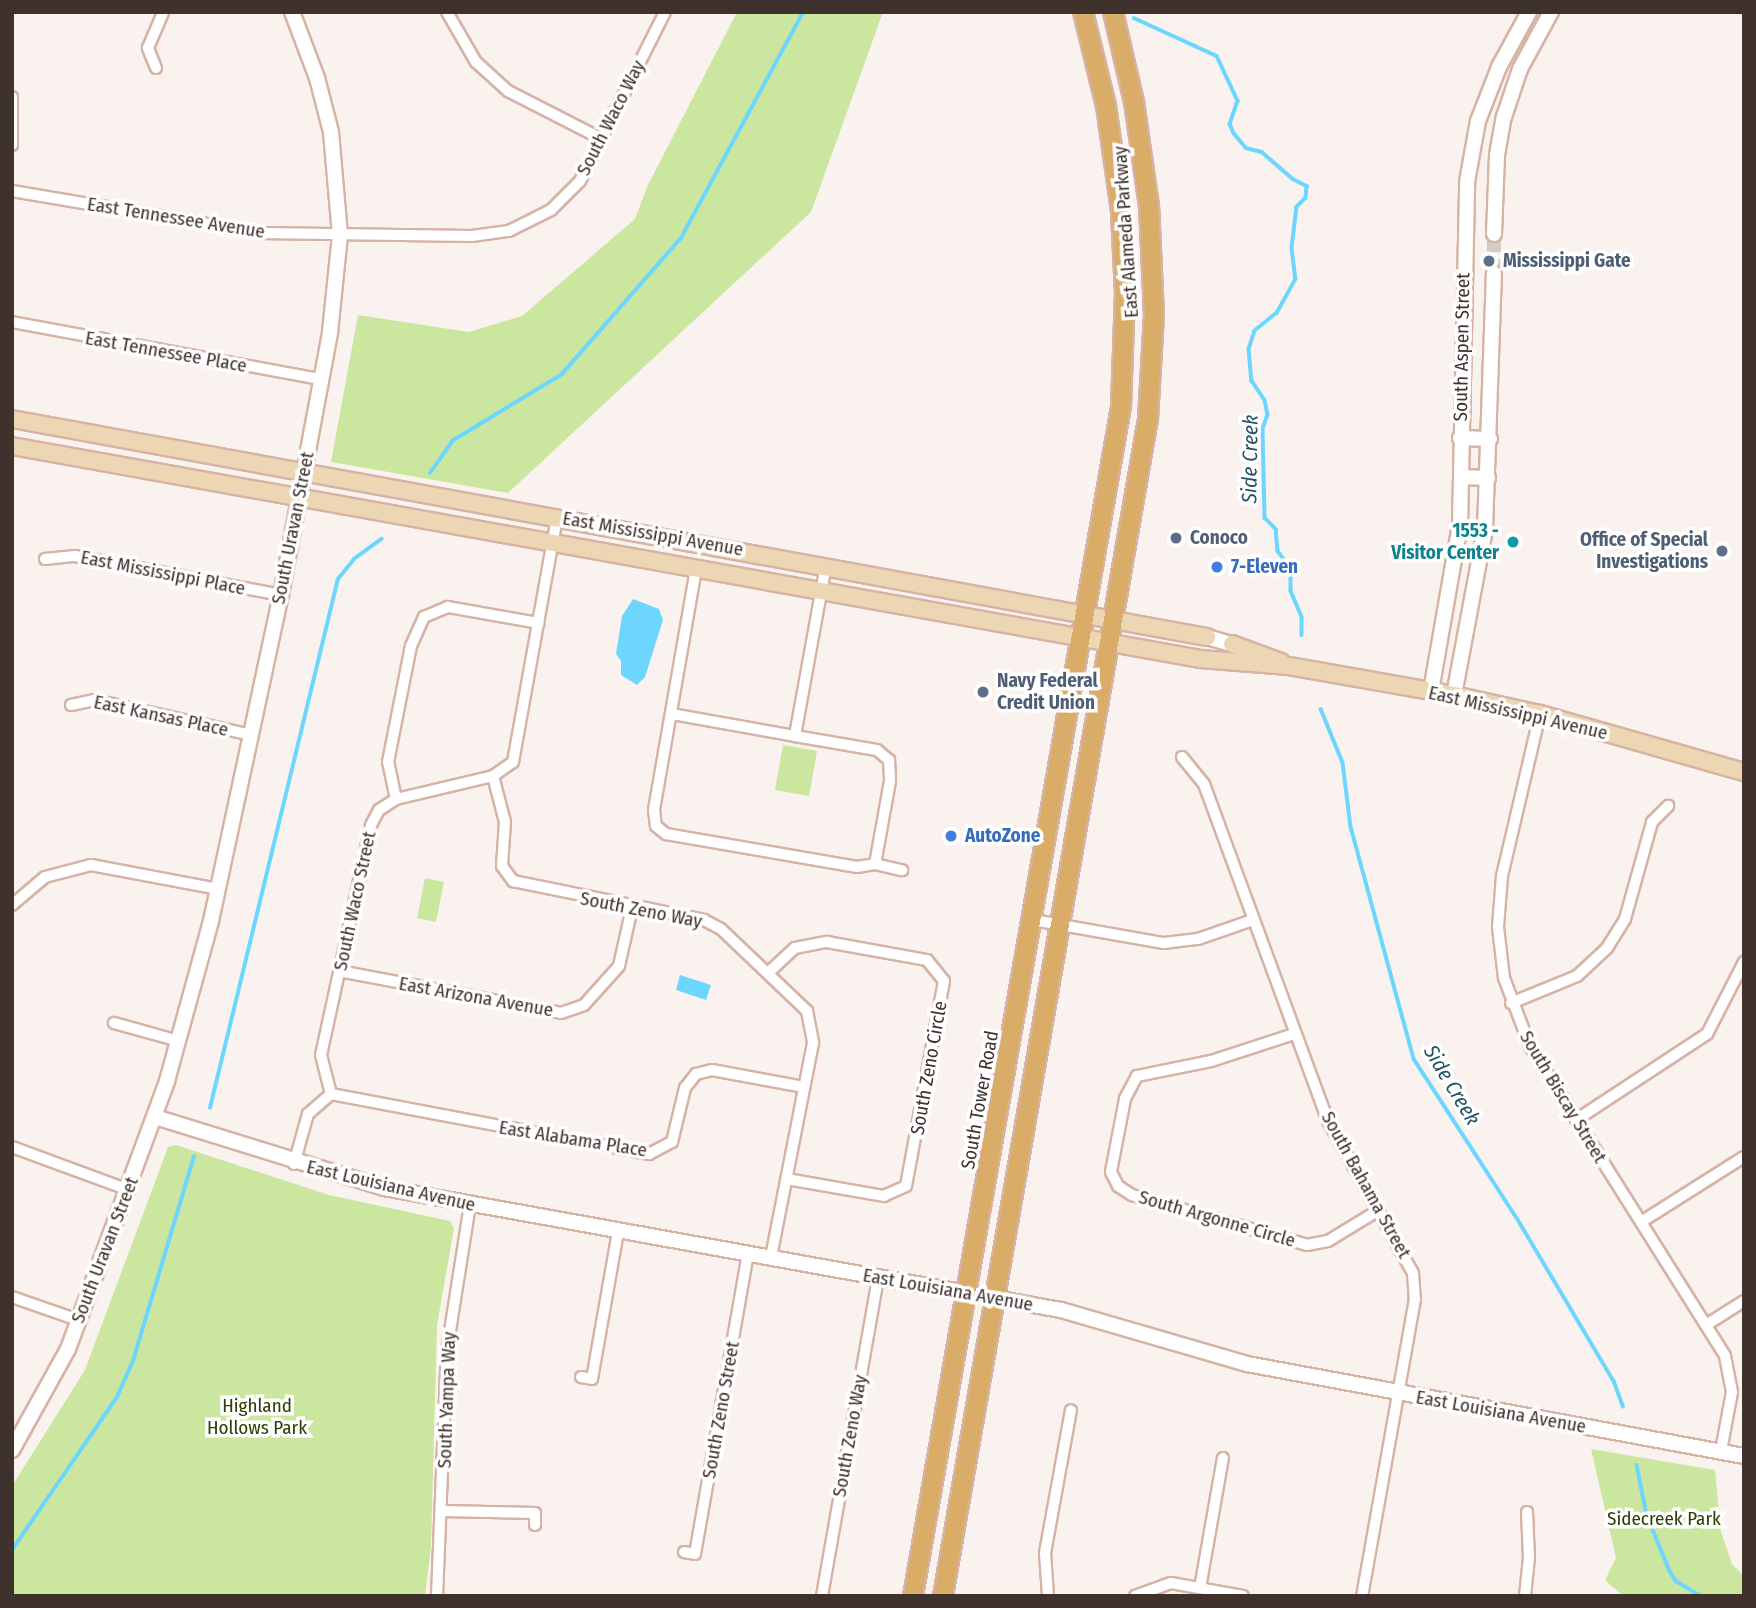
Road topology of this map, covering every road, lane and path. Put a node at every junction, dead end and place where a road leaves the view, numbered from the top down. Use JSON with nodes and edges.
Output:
{"nodes":[{"id":1,"x":163,"y":12,"type":"edge"},
{"id":2,"x":292,"y":12,"type":"edge"},
{"id":3,"x":447,"y":12,"type":"edge"},
{"id":4,"x":665,"y":12,"type":"edge"},
{"id":5,"x":1083,"y":12,"type":"edge"},
{"id":6,"x":1113,"y":12,"type":"edge"},
{"id":7,"x":1529,"y":12,"type":"edge"},
{"id":8,"x":1551,"y":12,"type":"edge"},
{"id":9,"x":156,"y":68,"type":"dead end"},
{"id":10,"x":488,"y":75,"type":"junction"},
{"id":11,"x":479,"y":84,"type":"dead end"},
{"id":12,"x":12,"y":97,"type":"edge"},
{"id":13,"x":602,"y":139,"type":"junction"},
{"id":14,"x":12,"y":145,"type":"edge"},
{"id":15,"x":12,"y":191,"type":"edge"},
{"id":16,"x":1494,"y":234,"type":"tunnel mouth"},
{"id":17,"x":340,"y":235,"type":"junction"},
{"id":18,"x":1494,"y":273,"type":"tunnel mouth"},
{"id":19,"x":1125,"y":313,"type":"junction"},
{"id":20,"x":12,"y":322,"type":"edge"},
{"id":21,"x":321,"y":379,"type":"junction"},
{"id":22,"x":12,"y":419,"type":"edge"},
{"id":23,"x":1148,"y":419,"type":"junction"},
{"id":24,"x":1460,"y":438,"type":"junction"},
{"id":25,"x":1490,"y":439,"type":"junction"},
{"id":26,"x":12,"y":446,"type":"edge"},
{"id":27,"x":304,"y":471,"type":"junction"},
{"id":28,"x":1461,"y":477,"type":"junction"},
{"id":29,"x":1488,"y":478,"type":"junction"},
{"id":30,"x":300,"y":498,"type":"junction"},
{"id":31,"x":557,"y":517,"type":"junction"},
{"id":32,"x":553,"y":543,"type":"junction"},
{"id":33,"x":45,"y":559,"type":"dead end"},
{"id":34,"x":827,"y":565,"type":"junction"},
{"id":35,"x":696,"y":569,"type":"junction"},
{"id":36,"x":822,"y":592,"type":"junction"},
{"id":37,"x":281,"y":595,"type":"junction"},
{"id":38,"x":1087,"y":612,"type":"junction"},
{"id":39,"x":1115,"y":617,"type":"junction"},
{"id":40,"x":539,"y":623,"type":"junction"},
{"id":41,"x":1207,"y":636,"type":"joint"},
{"id":42,"x":1083,"y":638,"type":"junction"},
{"id":43,"x":1110,"y":643,"type":"junction"},
{"id":44,"x":1232,"y":644,"type":"joint"},
{"id":45,"x":1289,"y":666,"type":"junction"},
{"id":46,"x":1432,"y":691,"type":"junction"},
{"id":47,"x":1454,"y":695,"type":"junction"},
{"id":48,"x":71,"y":705,"type":"dead end"},
{"id":49,"x":672,"y":713,"type":"junction"},
{"id":50,"x":1540,"y":714,"type":"junction"},
{"id":51,"x":252,"y":735,"type":"junction"},
{"id":52,"x":794,"y":736,"type":"junction"},
{"id":53,"x":1182,"y":757,"type":"dead end"},
{"id":54,"x":1744,"y":772,"type":"edge"},
{"id":55,"x":493,"y":775,"type":"junction"},
{"id":56,"x":396,"y":799,"type":"junction"},
{"id":57,"x":1668,"y":806,"type":"dead end"},
{"id":58,"x":875,"y":863,"type":"junction"},
{"id":59,"x":902,"y":870,"type":"dead end"},
{"id":60,"x":218,"y":889,"type":"junction"},
{"id":61,"x":15,"y":897,"type":"edge"},
{"id":62,"x":632,"y":908,"type":"junction"},
{"id":63,"x":1033,"y":920,"type":"junction"},
{"id":64,"x":1253,"y":920,"type":"junction"},
{"id":65,"x":1061,"y":925,"type":"junction"},
{"id":66,"x":1744,"y":962,"type":"edge"},
{"id":67,"x":339,"y":971,"type":"junction"},
{"id":68,"x":769,"y":972,"type":"junction"},
{"id":69,"x":1511,"y":1003,"type":"junction"},
{"id":70,"x":114,"y":1023,"type":"dead end"},
{"id":71,"x":1294,"y":1034,"type":"junction"},
{"id":72,"x":179,"y":1041,"type":"junction"},
{"id":73,"x":804,"y":1087,"type":"junction"},
{"id":74,"x":331,"y":1094,"type":"junction"},
{"id":75,"x":155,"y":1117,"type":"junction"},
{"id":76,"x":1576,"y":1119,"type":"junction"},
{"id":77,"x":12,"y":1147,"type":"edge"},
{"id":78,"x":1744,"y":1157,"type":"edge"},
{"id":79,"x":294,"y":1164,"type":"junction"},
{"id":80,"x":787,"y":1179,"type":"junction"},
{"id":81,"x":129,"y":1190,"type":"junction"},
{"id":82,"x":470,"y":1205,"type":"junction"},
{"id":83,"x":1380,"y":1210,"type":"junction"},
{"id":84,"x":1641,"y":1222,"type":"junction"},
{"id":85,"x":618,"y":1231,"type":"junction"},
{"id":86,"x":748,"y":1254,"type":"junction"},
{"id":87,"x":771,"y":1258,"type":"junction"},
{"id":88,"x":878,"y":1277,"type":"junction"},
{"id":89,"x":967,"y":1293,"type":"junction"},
{"id":90,"x":12,"y":1297,"type":"edge"},
{"id":91,"x":995,"y":1297,"type":"junction"},
{"id":92,"x":1744,"y":1301,"type":"edge"},
{"id":93,"x":78,"y":1320,"type":"junction"},
{"id":94,"x":1706,"y":1325,"type":"junction"},
{"id":95,"x":581,"y":1377,"type":"dead end"},
{"id":96,"x":1398,"y":1393,"type":"junction"},
{"id":97,"x":1071,"y":1410,"type":"dead end"},
{"id":98,"x":12,"y":1450,"type":"edge"},
{"id":99,"x":1721,"y":1451,"type":"junction"},
{"id":100,"x":1744,"y":1455,"type":"edge"},
{"id":101,"x":1223,"y":1458,"type":"dead end"},
{"id":102,"x":443,"y":1511,"type":"junction"},
{"id":103,"x":1527,"y":1512,"type":"dead end"},
{"id":104,"x":535,"y":1525,"type":"dead end"},
{"id":105,"x":684,"y":1552,"type":"dead end"},
{"id":106,"x":1200,"y":1588,"type":"junction"},
{"id":107,"x":438,"y":1596,"type":"edge"},
{"id":108,"x":822,"y":1596,"type":"edge"},
{"id":109,"x":914,"y":1596,"type":"edge"},
{"id":110,"x":943,"y":1596,"type":"edge"},
{"id":111,"x":1048,"y":1596,"type":"edge"},
{"id":112,"x":1135,"y":1596,"type":"edge"},
{"id":113,"x":1243,"y":1596,"type":"edge"},
{"id":114,"x":1362,"y":1596,"type":"edge"},
{"id":115,"x":1525,"y":1596,"type":"edge"}],
"edges":[{"from":1,"to":9,"type":"street"},
{"from":2,"to":17,"type":"street","name":"South Uravan Street"},
{"from":3,"to":10,"type":"street"},
{"from":4,"to":13,"type":"street","name":"South Waco Way"},
{"from":5,"to":19,"type":"main road","name":"East Alameda Parkway"},
{"from":6,"to":23,"type":"main road","name":"East Alameda Parkway"},
{"from":7,"to":24,"type":"street","name":"South Aspen Street"},
{"from":8,"to":16,"type":"street"},
{"from":10,"to":11,"type":"street"},
{"from":10,"to":13,"type":"street"},
{"from":12,"to":14,"type":"street"},
{"from":13,"to":17,"type":"street","name":"South Waco Way"},
{"from":15,"to":17,"type":"street","name":"East Tennessee Avenue"},
{"from":17,"to":21,"type":"street","name":"South Uravan Street"},
{"from":18,"to":25,"type":"street","name":"South Aspen Street"},
{"from":19,"to":23,"type":"main road"},
{"from":19,"to":38,"type":"main road","name":"East Alameda Parkway"},
{"from":20,"to":21,"type":"street","name":"East Tennessee Place"},
{"from":21,"to":27,"type":"street","name":"South Uravan Street"},
{"from":22,"to":27,"type":"main road","name":"East Mississippi Avenue"},
{"from":23,"to":39,"type":"main road","name":"East Alameda Parkway"},
{"from":24,"to":25,"type":"street"},
{"from":24,"to":28,"type":"street","name":"South Aspen Street"},
{"from":25,"to":29,"type":"street","name":"South Aspen Street"},
{"from":26,"to":30,"type":"main road","name":"East Mississippi Avenue"},
{"from":27,"to":30,"type":"street","name":"South Uravan Street"},
{"from":27,"to":31,"type":"main road","name":"East Mississippi Avenue"},
{"from":28,"to":29,"type":"street"},
{"from":28,"to":46,"type":"street","name":"South Aspen Street"},
{"from":29,"to":47,"type":"street","name":"South Aspen Street"},
{"from":30,"to":32,"type":"main road","name":"East Mississippi Avenue"},
{"from":30,"to":37,"type":"street","name":"South Uravan Street"},
{"from":31,"to":32,"type":"street"},
{"from":31,"to":34,"type":"main road","name":"East Mississippi Avenue"},
{"from":32,"to":35,"type":"main road","name":"East Mississippi Avenue"},
{"from":32,"to":40,"type":"street"},
{"from":33,"to":37,"type":"street","name":"East Mississippi Place"},
{"from":34,"to":36,"type":"street"},
{"from":34,"to":38,"type":"main road","name":"East Mississippi Avenue"},
{"from":35,"to":36,"type":"main road","name":"East Mississippi Avenue"},
{"from":35,"to":49,"type":"street"},
{"from":36,"to":42,"type":"main road","name":"East Mississippi Avenue"},
{"from":36,"to":52,"type":"street"},
{"from":37,"to":51,"type":"street","name":"South Uravan Street"},
{"from":38,"to":39,"type":"main road","name":"East Mississippi Avenue"},
{"from":38,"to":42,"type":"main road","name":"South Tower Road"},
{"from":39,"to":41,"type":"main road","name":"East Mississippi Avenue"},
{"from":39,"to":43,"type":"main road"},
{"from":40,"to":55,"type":"street"},
{"from":40,"to":56,"type":"street"},
{"from":41,"to":44,"type":"street","name":"East Mississippi Avenue"},
{"from":42,"to":43,"type":"main road","name":"East Mississippi Avenue"},
{"from":42,"to":63,"type":"main road","name":"South Tower Road"},
{"from":43,"to":45,"type":"main road","name":"East Mississippi Avenue"},
{"from":43,"to":65,"type":"main road"},
{"from":44,"to":45,"type":"main road","name":"East Mississippi Avenue"},
{"from":45,"to":46,"type":"main road","name":"East Mississippi Avenue"},
{"from":46,"to":47,"type":"main road","name":"East Mississippi Avenue"},
{"from":47,"to":50,"type":"main road","name":"East Mississippi Avenue"},
{"from":48,"to":51,"type":"street","name":"East Kansas Place"},
{"from":49,"to":52,"type":"street"},
{"from":49,"to":58,"type":"street"},
{"from":50,"to":54,"type":"main road","name":"East Mississippi Avenue"},
{"from":50,"to":69,"type":"street","name":"South Biscay Street"},
{"from":51,"to":60,"type":"street","name":"South Uravan Street"},
{"from":52,"to":58,"type":"street"},
{"from":53,"to":64,"type":"street","name":"South Bahama Street"},
{"from":55,"to":56,"type":"street"},
{"from":55,"to":62,"type":"street","name":"South Zeno Way"},
{"from":56,"to":67,"type":"street","name":"South Waco Street"},
{"from":57,"to":69,"type":"street"},
{"from":58,"to":59,"type":"street"},
{"from":60,"to":61,"type":"street"},
{"from":60,"to":72,"type":"street","name":"South Uravan Street"},
{"from":62,"to":67,"type":"street","name":"East Arizona Avenue"},
{"from":62,"to":68,"type":"street","name":"South Zeno Way"},
{"from":63,"to":65,"type":"street"},
{"from":63,"to":89,"type":"main road","name":"South Tower Road"},
{"from":64,"to":65,"type":"street"},
{"from":64,"to":71,"type":"street","name":"South Bahama Street"},
{"from":65,"to":91,"type":"main road"},
{"from":66,"to":76,"type":"street"},
{"from":67,"to":74,"type":"street","name":"South Waco Street"},
{"from":68,"to":73,"type":"street","name":"South Zeno Way"},
{"from":68,"to":80,"type":"street","name":"South Zeno Circle"},
{"from":69,"to":76,"type":"street","name":"South Biscay Street"},
{"from":70,"to":72,"type":"street"},
{"from":71,"to":83,"type":"street","name":"South Bahama Street"},
{"from":71,"to":83,"type":"street","name":"South Argonne Circle"},
{"from":72,"to":75,"type":"street","name":"South Uravan Street"},
{"from":73,"to":74,"type":"street","name":"East Alabama Place"},
{"from":73,"to":80,"type":"street","name":"South Zeno Way"},
{"from":74,"to":79,"type":"street"},
{"from":75,"to":79,"type":"street","name":"East Louisiana Avenue"},
{"from":75,"to":81,"type":"street","name":"South Uravan Street"},
{"from":76,"to":84,"type":"street","name":"South Biscay Street"},
{"from":77,"to":81,"type":"street"},
{"from":78,"to":84,"type":"street"},
{"from":79,"to":82,"type":"street","name":"East Louisiana Avenue"},
{"from":80,"to":87,"type":"street","name":"South Zeno Way"},
{"from":81,"to":93,"type":"street","name":"South Uravan Street"},
{"from":82,"to":85,"type":"street","name":"East Louisiana Avenue"},
{"from":82,"to":102,"type":"street","name":"South Yampa Way"},
{"from":83,"to":96,"type":"street","name":"South Bahama Street"},
{"from":84,"to":94,"type":"street","name":"South Biscay Street"},
{"from":85,"to":86,"type":"street","name":"East Louisiana Avenue"},
{"from":85,"to":95,"type":"street"},
{"from":86,"to":87,"type":"street","name":"East Louisiana Avenue"},
{"from":86,"to":105,"type":"street","name":"South Zeno Street"},
{"from":87,"to":88,"type":"street","name":"East Louisiana Avenue"},
{"from":88,"to":89,"type":"street","name":"East Louisiana Avenue"},
{"from":88,"to":108,"type":"street","name":"South Zeno Way"},
{"from":89,"to":91,"type":"street","name":"East Louisiana Avenue"},
{"from":89,"to":109,"type":"main road","name":"South Tower Road"},
{"from":90,"to":93,"type":"street"},
{"from":91,"to":96,"type":"street","name":"East Louisiana Avenue"},
{"from":91,"to":110,"type":"main road"},
{"from":92,"to":94,"type":"street"},
{"from":93,"to":98,"type":"street","name":"South Uravan Street"},
{"from":94,"to":99,"type":"street","name":"South Biscay Street"},
{"from":96,"to":99,"type":"street","name":"East Louisiana Avenue"},
{"from":96,"to":114,"type":"street","name":"South Bahama Street"},
{"from":97,"to":111,"type":"street"},
{"from":99,"to":100,"type":"street","name":"East Louisiana Avenue"},
{"from":101,"to":106,"type":"street"},
{"from":102,"to":104,"type":"street"},
{"from":102,"to":107,"type":"street","name":"South Yampa Way"},
{"from":103,"to":115,"type":"street"},
{"from":106,"to":112,"type":"street"},
{"from":106,"to":113,"type":"street"}]}
